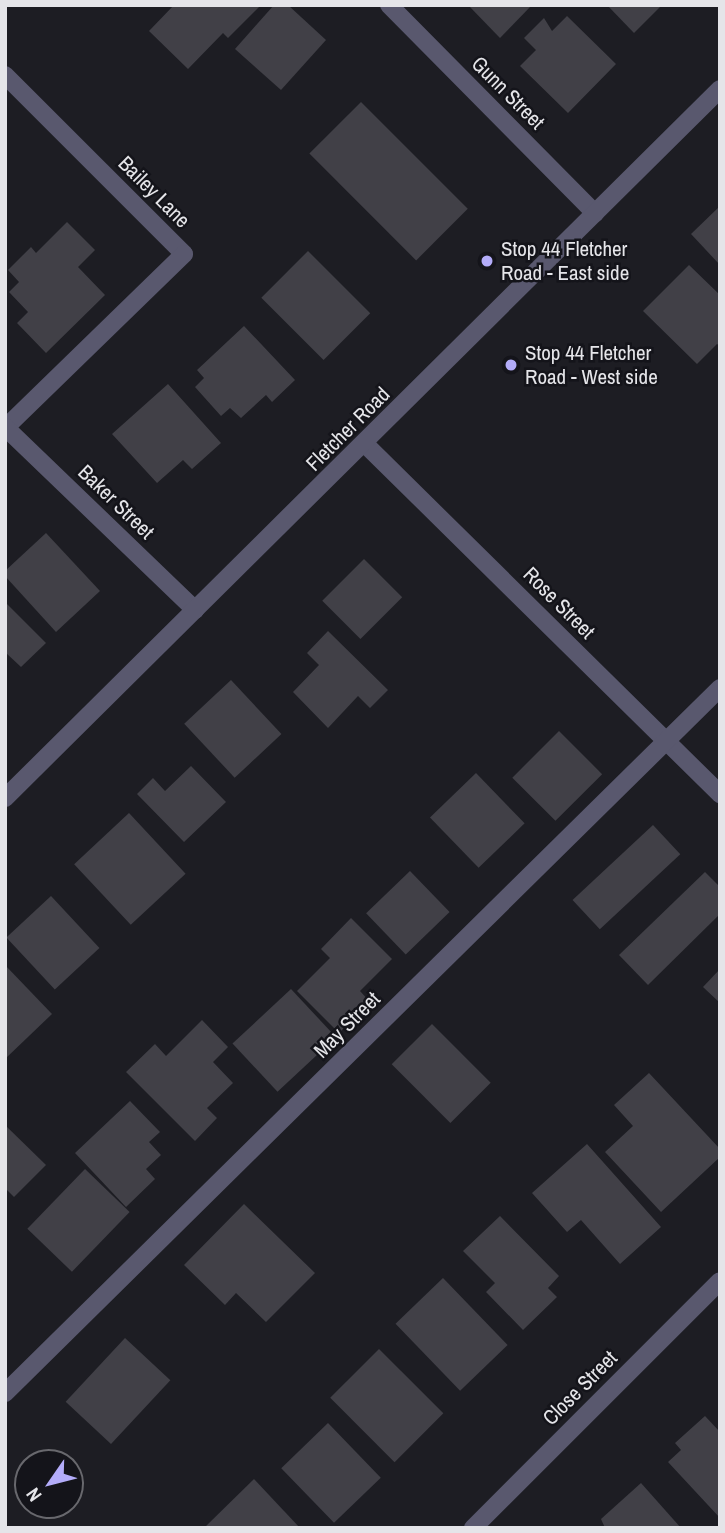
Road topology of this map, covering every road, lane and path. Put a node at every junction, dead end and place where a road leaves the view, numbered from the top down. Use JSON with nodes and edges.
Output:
{"nodes":[{"id":1,"x":389,"y":5,"type":"edge"},
{"id":2,"x":5,"y":75,"type":"edge"},
{"id":3,"x":720,"y":89,"type":"edge"},
{"id":4,"x":595,"y":213,"type":"junction"},
{"id":5,"x":6,"y":427,"type":"edge"},
{"id":6,"x":365,"y":444,"type":"junction"},
{"id":7,"x":195,"y":610,"type":"junction"},
{"id":8,"x":720,"y":688,"type":"edge"},
{"id":9,"x":667,"y":741,"type":"junction"},
{"id":10,"x":720,"y":794,"type":"edge"},
{"id":11,"x":5,"y":799,"type":"edge"},
{"id":12,"x":720,"y":1281,"type":"edge"},
{"id":13,"x":5,"y":1393,"type":"edge"},
{"id":14,"x":473,"y":1528,"type":"edge"}],
"edges":[{"from":1,"to":4,"type":"street","name":"Gunn Street"},
{"from":2,"to":5,"type":"street","name":"Bailey Lane"},
{"from":3,"to":4,"type":"street","name":"Fletcher Road"},
{"from":4,"to":6,"type":"street","name":"Fletcher Road"},
{"from":5,"to":7,"type":"street","name":"Baker Street"},
{"from":6,"to":7,"type":"street","name":"Fletcher Road"},
{"from":6,"to":9,"type":"street","name":"Rose Street"},
{"from":7,"to":11,"type":"street","name":"Fletcher Road"},
{"from":8,"to":9,"type":"street","name":"May Street"},
{"from":9,"to":10,"type":"street","name":"Rose Street"},
{"from":9,"to":13,"type":"street","name":"May Street"},
{"from":12,"to":14,"type":"street","name":"Close Street"}]}
